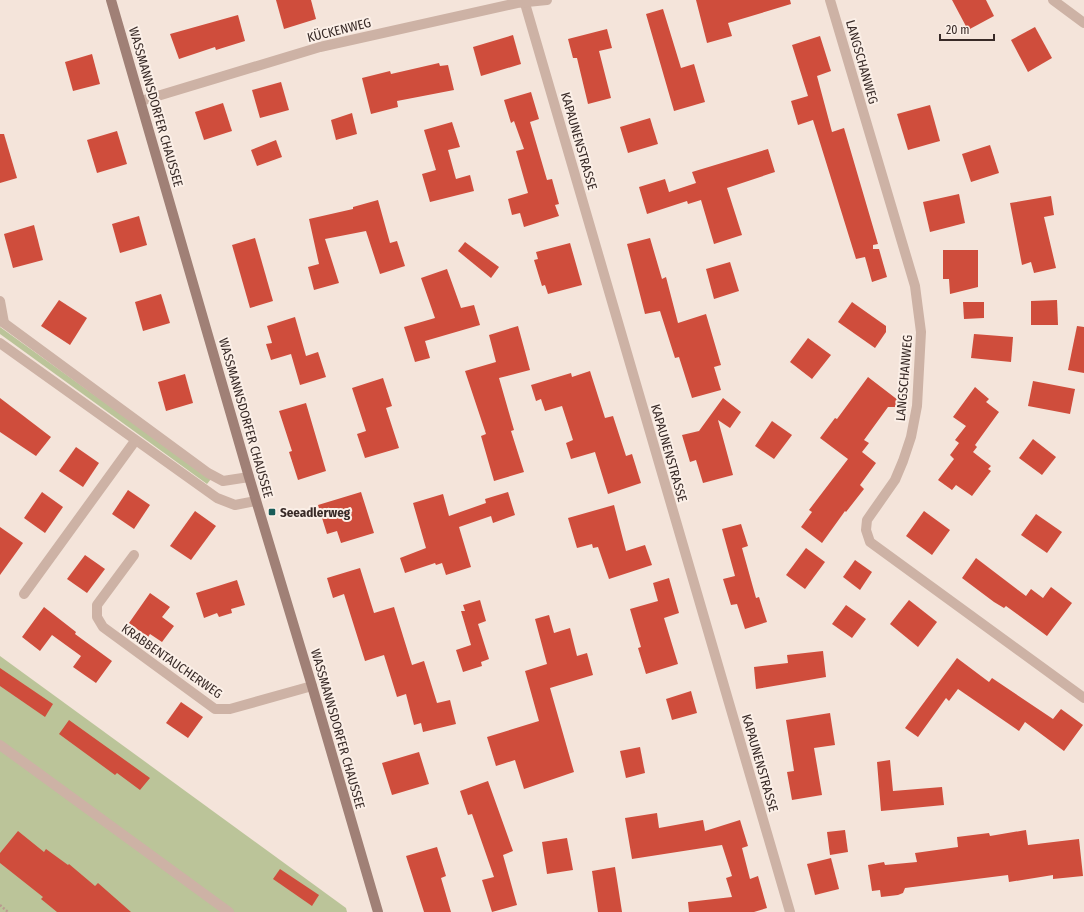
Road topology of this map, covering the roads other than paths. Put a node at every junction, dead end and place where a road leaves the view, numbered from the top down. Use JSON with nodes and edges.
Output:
{"nodes":[{"id":1,"x":111,"y":0,"type":"edge"},
{"id":2,"x":547,"y":0,"type":"edge"},
{"id":3,"x":830,"y":0,"type":"edge"},
{"id":4,"x":1053,"y":0,"type":"edge"},
{"id":5,"x":524,"y":1,"type":"edge"},
{"id":6,"x":1084,"y":23,"type":"edge"},
{"id":7,"x":141,"y":101,"type":"junction"},
{"id":8,"x":0,"y":301,"type":"edge"},
{"id":9,"x":2,"y":322,"type":"edge"},
{"id":10,"x":0,"y":343,"type":"edge"},
{"id":11,"x":135,"y":441,"type":"junction"},
{"id":12,"x":249,"y":477,"type":"junction"},
{"id":13,"x":256,"y":501,"type":"junction"},
{"id":14,"x":134,"y":555,"type":"dead end"},
{"id":15,"x":24,"y":594,"type":"dead end"},
{"id":16,"x":312,"y":686,"type":"junction"},
{"id":17,"x":1084,"y":698,"type":"edge"},
{"id":18,"x":0,"y":745,"type":"edge"},
{"id":19,"x":229,"y":912,"type":"edge"},
{"id":20,"x":378,"y":912,"type":"edge"},
{"id":21,"x":790,"y":912,"type":"edge"}],
"edges":[{"from":1,"to":7,"type":"street","name":"WASSMANNSDORFER CHAUSSEE"},
{"from":2,"to":5,"type":"street","name":"KÜCKENWEG"},
{"from":3,"to":17,"type":"street","name":"LANGSCHANWEG"},
{"from":4,"to":6,"type":"street"},
{"from":5,"to":7,"type":"street","name":"KÜCKENWEG"},
{"from":5,"to":21,"type":"street","name":"KAPAUNENSTRASSE"},
{"from":7,"to":12,"type":"street","name":"WASSMANNSDORFER CHAUSSEE"},
{"from":8,"to":9,"type":"street"},
{"from":9,"to":12,"type":"street"},
{"from":10,"to":11,"type":"street"},
{"from":11,"to":13,"type":"street"},
{"from":11,"to":15,"type":"street"},
{"from":12,"to":13,"type":"street","name":"WASSMANNSDORFER CHAUSSEE"},
{"from":13,"to":16,"type":"street","name":"WASSMANNSDORFER CHAUSSEE"},
{"from":14,"to":16,"type":"street","name":"KRABBENTAUCHERWEG"},
{"from":16,"to":20,"type":"street","name":"WASSMANNSDORFER CHAUSSEE"},
{"from":18,"to":19,"type":"street"}]}
